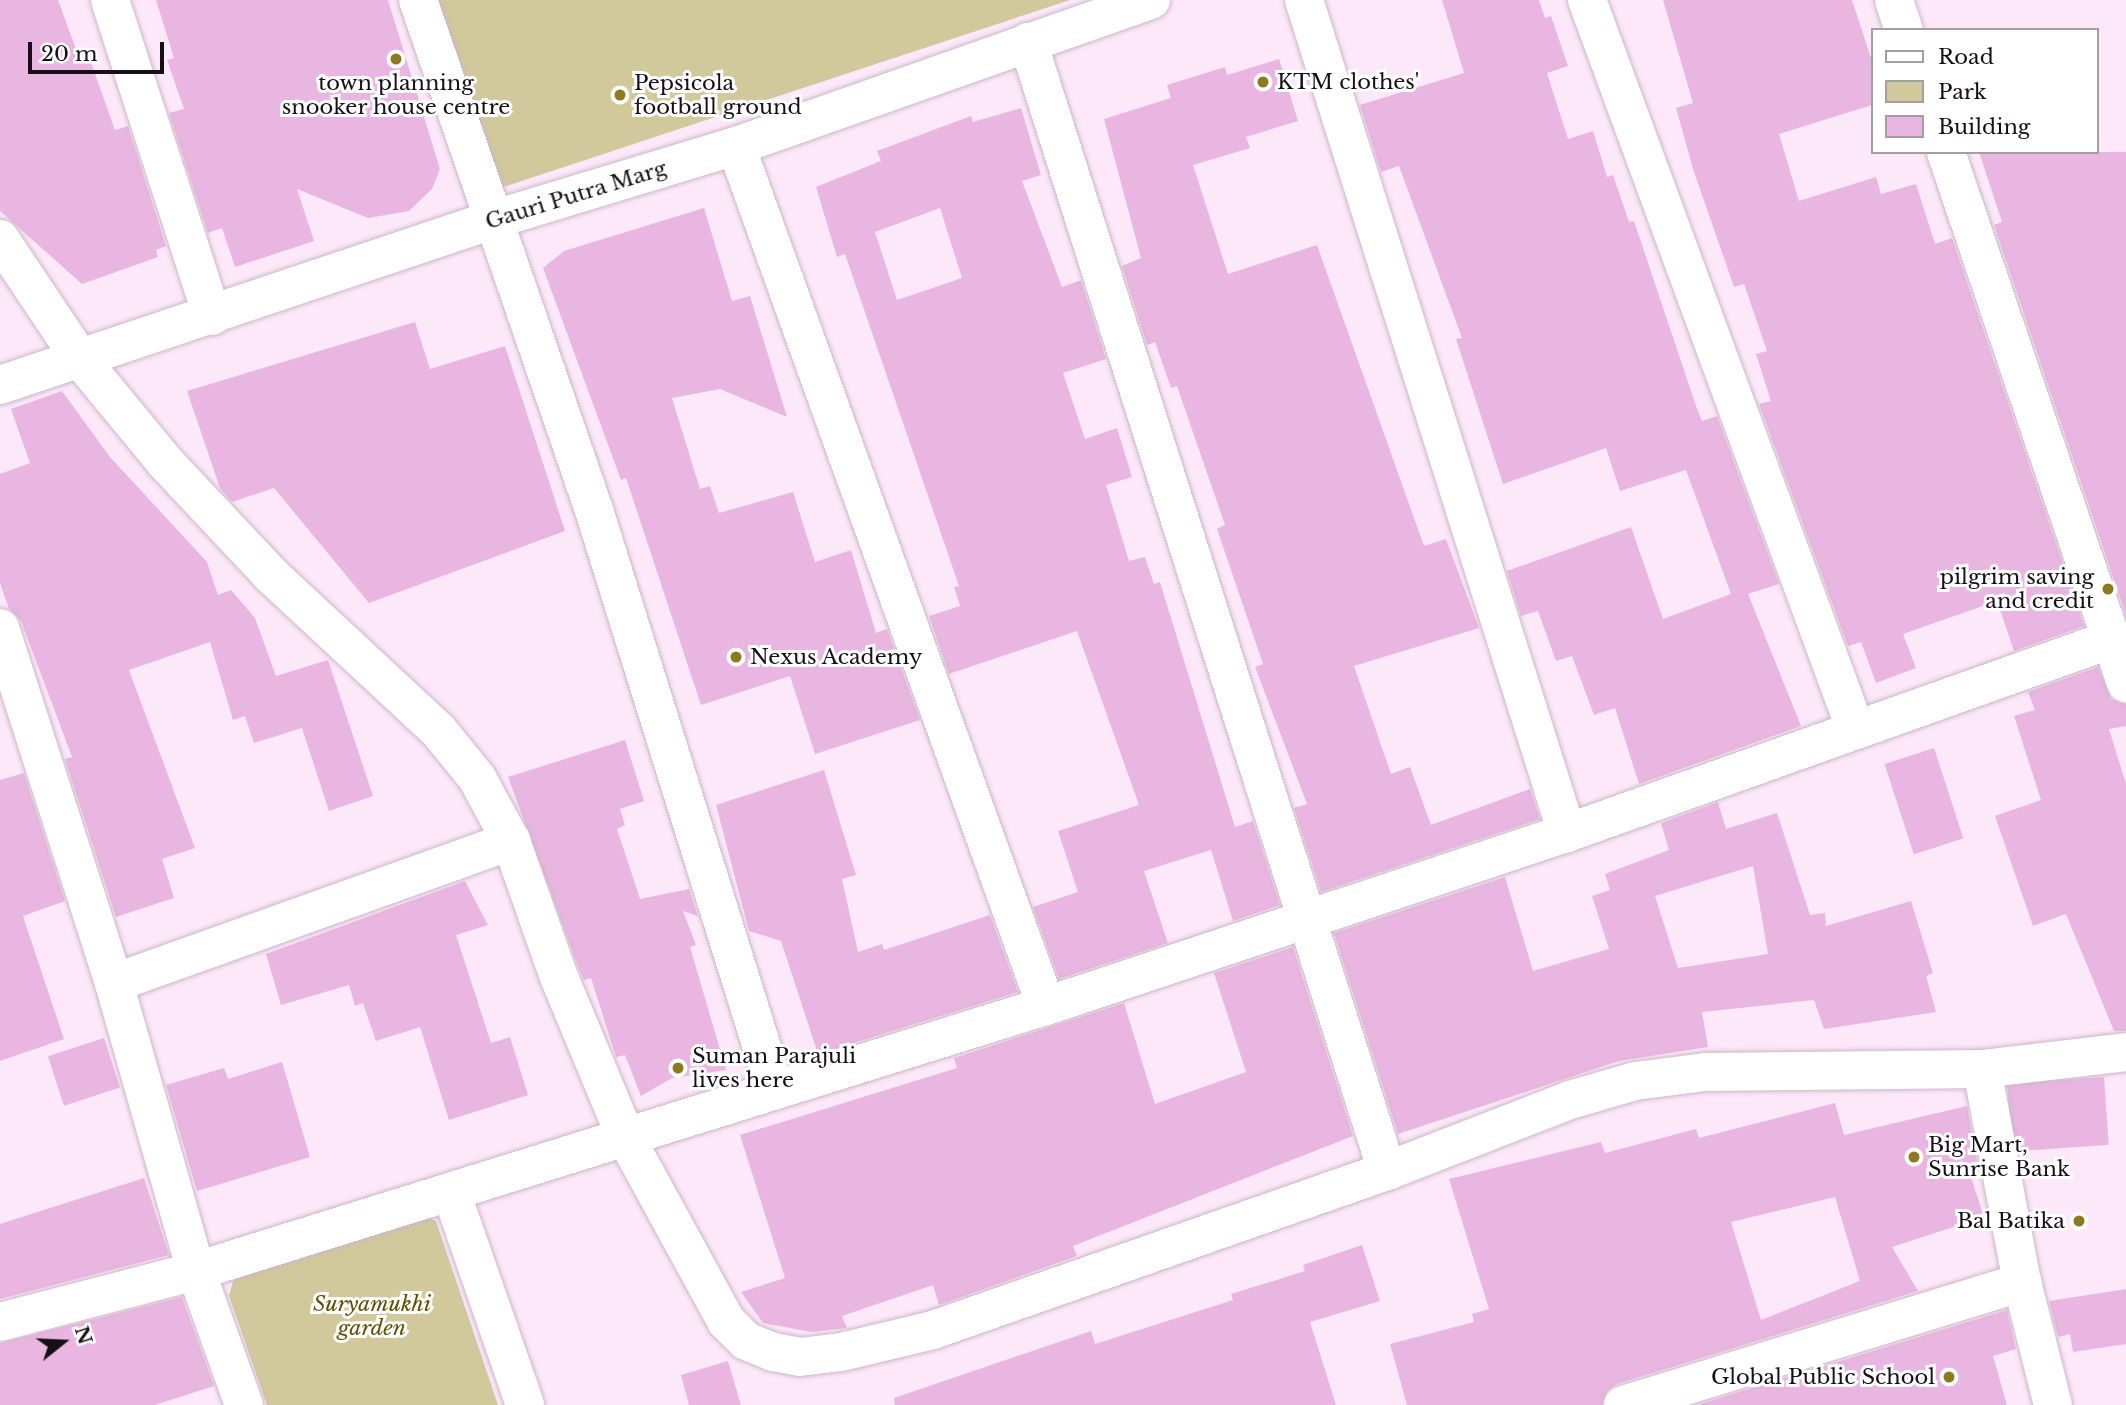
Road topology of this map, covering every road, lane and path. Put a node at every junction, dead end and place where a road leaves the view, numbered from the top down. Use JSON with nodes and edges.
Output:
{"nodes":[{"id":1,"x":110,"y":0,"type":"edge"},
{"id":2,"x":418,"y":0,"type":"edge"},
{"id":3,"x":1151,"y":0,"type":"edge"},
{"id":4,"x":1304,"y":0,"type":"edge"},
{"id":5,"x":1587,"y":0,"type":"edge"},
{"id":6,"x":1894,"y":0,"type":"edge"},
{"id":7,"x":1903,"y":28,"type":"edge"},
{"id":8,"x":1028,"y":42,"type":"junction"},
{"id":9,"x":736,"y":146,"type":"junction"},
{"id":10,"x":1947,"y":154,"type":"edge"},
{"id":11,"x":492,"y":220,"type":"junction"},
{"id":12,"x":0,"y":239,"type":"edge"},
{"id":13,"x":212,"y":316,"type":"junction"},
{"id":14,"x":81,"y":360,"type":"junction"},
{"id":15,"x":0,"y":385,"type":"edge"},
{"id":16,"x":0,"y":628,"type":"edge"},
{"id":17,"x":2112,"y":639,"type":"junction"},
{"id":18,"x":2126,"y":683,"type":"edge"},
{"id":19,"x":1856,"y":728,"type":"junction"},
{"id":20,"x":1567,"y":832,"type":"junction"},
{"id":21,"x":511,"y":841,"type":"junction"},
{"id":22,"x":1308,"y":919,"type":"junction"},
{"id":23,"x":114,"y":983,"type":"junction"},
{"id":24,"x":1046,"y":1006,"type":"junction"},
{"id":25,"x":2126,"y":1052,"type":"edge"},
{"id":26,"x":1982,"y":1069,"type":"junction"},
{"id":27,"x":775,"y":1089,"type":"junction"},
{"id":28,"x":626,"y":1138,"type":"junction"},
{"id":29,"x":1387,"y":1171,"type":"junction"},
{"id":30,"x":451,"y":1192,"type":"junction"},
{"id":31,"x":196,"y":1271,"type":"junction"},
{"id":32,"x":2022,"y":1282,"type":"junction"},
{"id":33,"x":0,"y":1322,"type":"edge"},
{"id":34,"x":244,"y":1405,"type":"edge"},
{"id":35,"x":525,"y":1405,"type":"edge"},
{"id":36,"x":1623,"y":1405,"type":"edge"},
{"id":37,"x":2053,"y":1405,"type":"edge"}],
"edges":[{"from":1,"to":13,"type":"street"},
{"from":2,"to":11,"type":"street"},
{"from":3,"to":8,"type":"street","name":"Gauri Putra Marg"},
{"from":4,"to":20,"type":"street"},
{"from":5,"to":19,"type":"street"},
{"from":6,"to":7,"type":"street"},
{"from":8,"to":9,"type":"street","name":"Gauri Putra Marg"},
{"from":8,"to":22,"type":"street"},
{"from":9,"to":11,"type":"street","name":"Gauri Putra Marg"},
{"from":9,"to":24,"type":"street"},
{"from":10,"to":17,"type":"street"},
{"from":11,"to":13,"type":"street","name":"Gauri Putra Marg"},
{"from":11,"to":27,"type":"street"},
{"from":12,"to":14,"type":"street"},
{"from":13,"to":14,"type":"street","name":"Gauri Putra Marg"},
{"from":14,"to":15,"type":"street","name":"Gauri Putra Marg"},
{"from":14,"to":21,"type":"street"},
{"from":16,"to":23,"type":"street"},
{"from":17,"to":18,"type":"street"},
{"from":17,"to":19,"type":"street"},
{"from":19,"to":20,"type":"street"},
{"from":20,"to":22,"type":"street"},
{"from":21,"to":23,"type":"street"},
{"from":21,"to":28,"type":"street"},
{"from":22,"to":24,"type":"street"},
{"from":22,"to":29,"type":"street"},
{"from":23,"to":31,"type":"street"},
{"from":24,"to":27,"type":"street"},
{"from":25,"to":26,"type":"street"},
{"from":26,"to":29,"type":"street"},
{"from":26,"to":32,"type":"street"},
{"from":27,"to":28,"type":"street"},
{"from":28,"to":29,"type":"street"},
{"from":28,"to":30,"type":"street"},
{"from":30,"to":31,"type":"street"},
{"from":30,"to":35,"type":"street"},
{"from":31,"to":33,"type":"street"},
{"from":31,"to":34,"type":"street"},
{"from":32,"to":36,"type":"street"},
{"from":32,"to":37,"type":"street"}]}
